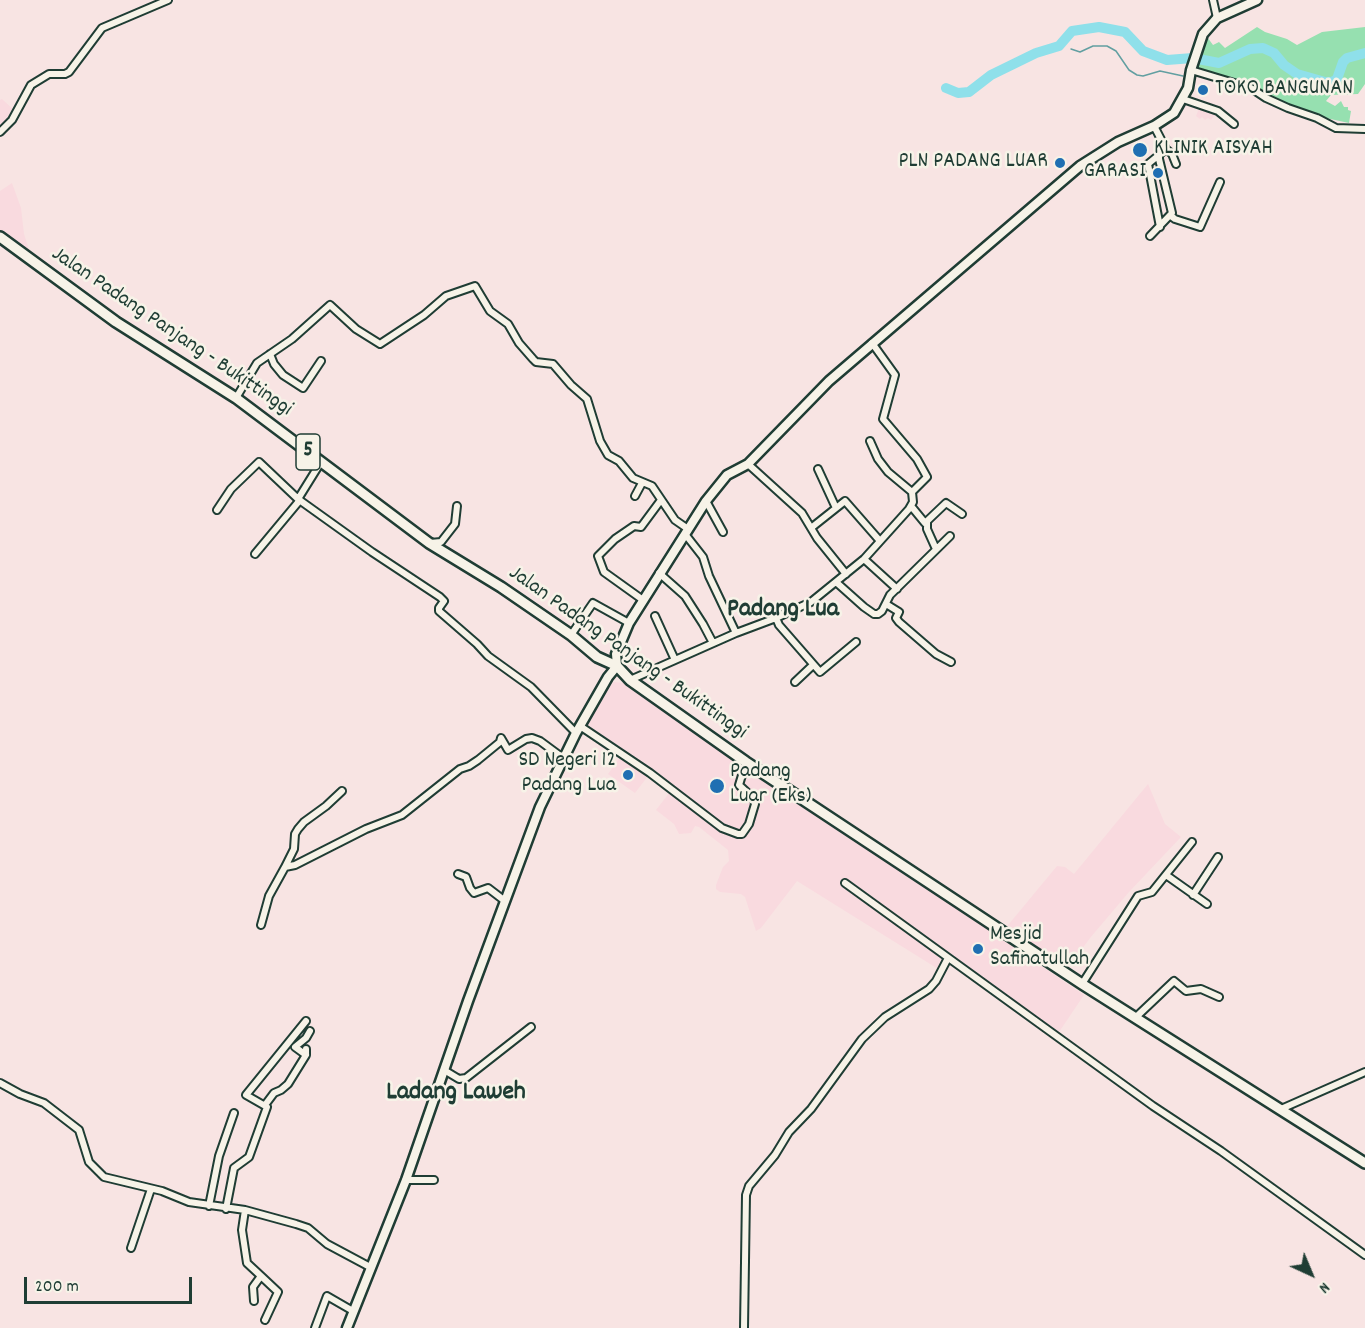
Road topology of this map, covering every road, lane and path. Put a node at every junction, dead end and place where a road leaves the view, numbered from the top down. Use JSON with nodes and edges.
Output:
{"nodes":[{"id":1,"x":168,"y":0,"type":"edge"},
{"id":2,"x":1213,"y":0,"type":"edge"},
{"id":3,"x":1257,"y":0,"type":"edge"},
{"id":4,"x":1217,"y":18,"type":"junction"},
{"id":5,"x":1191,"y":70,"type":"junction"},
{"id":6,"x":1183,"y":99,"type":"junction"},
{"id":7,"x":1234,"y":124,"type":"dead end"},
{"id":8,"x":1154,"y":126,"type":"junction"},
{"id":9,"x":1365,"y":129,"type":"edge"},
{"id":10,"x":0,"y":132,"type":"edge"},
{"id":11,"x":1166,"y":149,"type":"junction"},
{"id":12,"x":1159,"y":156,"type":"junction"},
{"id":13,"x":1176,"y":164,"type":"dead end"},
{"id":14,"x":1220,"y":182,"type":"dead end"},
{"id":15,"x":1171,"y":216,"type":"junction"},
{"id":16,"x":1160,"y":227,"type":"junction"},
{"id":17,"x":1150,"y":236,"type":"dead end"},
{"id":18,"x":0,"y":237,"type":"edge"},
{"id":19,"x":872,"y":344,"type":"junction"},
{"id":20,"x":270,"y":354,"type":"junction"},
{"id":21,"x":321,"y":361,"type":"dead end"},
{"id":22,"x":236,"y":398,"type":"junction"},
{"id":23,"x":870,"y":441,"type":"dead end"},
{"id":24,"x":321,"y":462,"type":"junction"},
{"id":25,"x":748,"y":464,"type":"junction"},
{"id":26,"x":818,"y":469,"type":"dead end"},
{"id":27,"x":642,"y":483,"type":"junction"},
{"id":28,"x":912,"y":492,"type":"junction"},
{"id":29,"x":635,"y":496,"type":"dead end"},
{"id":30,"x":299,"y":499,"type":"junction"},
{"id":31,"x":661,"y":500,"type":"junction"},
{"id":32,"x":706,"y":501,"type":"junction"},
{"id":33,"x":458,"y":506,"type":"dead end"},
{"id":34,"x":911,"y":506,"type":"junction"},
{"id":35,"x":837,"y":508,"type":"junction"},
{"id":36,"x":218,"y":510,"type":"dead end"},
{"id":37,"x":962,"y":514,"type":"dead end"},
{"id":38,"x":927,"y":522,"type":"junction"},
{"id":39,"x":811,"y":528,"type":"junction"},
{"id":40,"x":687,"y":531,"type":"junction"},
{"id":41,"x":723,"y":532,"type":"dead end"},
{"id":42,"x":950,"y":536,"type":"dead end"},
{"id":43,"x":880,"y":541,"type":"junction"},
{"id":44,"x":429,"y":543,"type":"junction"},
{"id":45,"x":936,"y":549,"type":"junction"},
{"id":46,"x":255,"y":554,"type":"dead end"},
{"id":47,"x":864,"y":558,"type":"junction"},
{"id":48,"x":659,"y":573,"type":"junction"},
{"id":49,"x":846,"y":574,"type":"junction"},
{"id":50,"x":836,"y":582,"type":"junction"},
{"id":51,"x":897,"y":589,"type":"junction"},
{"id":52,"x":643,"y":600,"type":"junction"},
{"id":53,"x":893,"y":609,"type":"junction"},
{"id":54,"x":654,"y":616,"type":"dead end"},
{"id":55,"x":776,"y":618,"type":"junction"},
{"id":56,"x":629,"y":623,"type":"junction"},
{"id":57,"x":736,"y":633,"type":"junction"},
{"id":58,"x":571,"y":635,"type":"junction"},
{"id":59,"x":856,"y":642,"type":"dead end"},
{"id":60,"x":713,"y":644,"type":"junction"},
{"id":61,"x":675,"y":660,"type":"junction"},
{"id":62,"x":951,"y":662,"type":"dead end"},
{"id":63,"x":813,"y":665,"type":"junction"},
{"id":64,"x":617,"y":666,"type":"junction"},
{"id":65,"x":630,"y":680,"type":"junction"},
{"id":66,"x":795,"y":682,"type":"dead end"},
{"id":67,"x":578,"y":729,"type":"junction"},
{"id":68,"x":563,"y":758,"type":"junction"},
{"id":69,"x":746,"y":762,"type":"junction"},
{"id":70,"x":342,"y":791,"type":"dead end"},
{"id":71,"x":1192,"y":842,"type":"dead end"},
{"id":72,"x":1218,"y":857,"type":"dead end"},
{"id":73,"x":285,"y":867,"type":"junction"},
{"id":74,"x":458,"y":874,"type":"dead end"},
{"id":75,"x":1166,"y":875,"type":"junction"},
{"id":76,"x":845,"y":883,"type":"dead end"},
{"id":77,"x":1193,"y":895,"type":"junction"},
{"id":78,"x":505,"y":901,"type":"junction"},
{"id":79,"x":1207,"y":904,"type":"dead end"},
{"id":80,"x":261,"y":925,"type":"dead end"},
{"id":81,"x":948,"y":958,"type":"junction"},
{"id":82,"x":1082,"y":984,"type":"junction"},
{"id":83,"x":1219,"y":997,"type":"dead end"},
{"id":84,"x":1135,"y":1018,"type":"junction"},
{"id":85,"x":306,"y":1021,"type":"dead end"},
{"id":86,"x":531,"y":1027,"type":"dead end"},
{"id":87,"x":310,"y":1031,"type":"dead end"},
{"id":88,"x":444,"y":1070,"type":"junction"},
{"id":89,"x":1365,"y":1072,"type":"edge"},
{"id":90,"x":0,"y":1083,"type":"edge"},
{"id":91,"x":265,"y":1105,"type":"junction"},
{"id":92,"x":1281,"y":1109,"type":"junction"},
{"id":93,"x":234,"y":1113,"type":"dead end"},
{"id":94,"x":1365,"y":1163,"type":"edge"},
{"id":95,"x":406,"y":1180,"type":"junction"},
{"id":96,"x":434,"y":1180,"type":"dead end"},
{"id":97,"x":151,"y":1189,"type":"junction"},
{"id":98,"x":208,"y":1206,"type":"junction"},
{"id":99,"x":226,"y":1209,"type":"junction"},
{"id":100,"x":245,"y":1210,"type":"junction"},
{"id":101,"x":131,"y":1248,"type":"dead end"},
{"id":102,"x":1365,"y":1255,"type":"edge"},
{"id":103,"x":370,"y":1267,"type":"junction"},
{"id":104,"x":261,"y":1276,"type":"junction"},
{"id":105,"x":254,"y":1301,"type":"dead end"},
{"id":106,"x":353,"y":1311,"type":"junction"},
{"id":107,"x":265,"y":1320,"type":"dead end"},
{"id":108,"x":315,"y":1328,"type":"edge"},
{"id":109,"x":347,"y":1328,"type":"edge"},
{"id":110,"x":744,"y":1328,"type":"edge"}],
"edges":[{"from":1,"to":10,"type":"street"},
{"from":2,"to":4,"type":"street"},
{"from":3,"to":4,"type":"main road"},
{"from":4,"to":5,"type":"main road"},
{"from":5,"to":6,"type":"main road"},
{"from":5,"to":9,"type":"street"},
{"from":6,"to":7,"type":"street"},
{"from":6,"to":8,"type":"main road"},
{"from":8,"to":11,"type":"street"},
{"from":8,"to":19,"type":"main road"},
{"from":11,"to":12,"type":"street"},
{"from":11,"to":13,"type":"street"},
{"from":12,"to":15,"type":"street"},
{"from":12,"to":16,"type":"street"},
{"from":14,"to":15,"type":"street"},
{"from":15,"to":16,"type":"street"},
{"from":16,"to":17,"type":"street"},
{"from":18,"to":22,"type":"highway","name":"Jalan Padang Panjang - Bukittinggi","number":"5"},
{"from":19,"to":25,"type":"main road"},
{"from":19,"to":28,"type":"street"},
{"from":20,"to":21,"type":"street"},
{"from":20,"to":22,"type":"street"},
{"from":20,"to":27,"type":"street"},
{"from":22,"to":24,"type":"highway","name":"Jalan Padang Panjang - Bukittinggi","number":"5"},
{"from":23,"to":28,"type":"street"},
{"from":24,"to":30,"type":"street"},
{"from":24,"to":44,"type":"highway","name":"Jalan Padang Panjang - Bukittinggi","number":"5"},
{"from":25,"to":32,"type":"main road"},
{"from":25,"to":39,"type":"street"},
{"from":26,"to":35,"type":"street"},
{"from":27,"to":29,"type":"street"},
{"from":27,"to":31,"type":"street"},
{"from":28,"to":34,"type":"street"},
{"from":30,"to":36,"type":"street"},
{"from":30,"to":46,"type":"street"},
{"from":30,"to":67,"type":"street"},
{"from":31,"to":40,"type":"street"},
{"from":31,"to":52,"type":"street"},
{"from":32,"to":40,"type":"main road"},
{"from":32,"to":41,"type":"street"},
{"from":33,"to":44,"type":"street"},
{"from":34,"to":38,"type":"street"},
{"from":34,"to":43,"type":"street"},
{"from":35,"to":39,"type":"street"},
{"from":35,"to":43,"type":"street"},
{"from":37,"to":38,"type":"street"},
{"from":38,"to":45,"type":"street"},
{"from":39,"to":49,"type":"street"},
{"from":40,"to":48,"type":"main road"},
{"from":40,"to":57,"type":"street"},
{"from":42,"to":45,"type":"street"},
{"from":43,"to":47,"type":"street"},
{"from":44,"to":58,"type":"highway","name":"Jalan Padang Panjang - Bukittinggi","number":"5"},
{"from":45,"to":51,"type":"street"},
{"from":47,"to":49,"type":"street"},
{"from":47,"to":51,"type":"street"},
{"from":48,"to":52,"type":"main road"},
{"from":48,"to":60,"type":"street"},
{"from":49,"to":50,"type":"street"},
{"from":50,"to":53,"type":"street"},
{"from":50,"to":55,"type":"street"},
{"from":51,"to":53,"type":"street"},
{"from":52,"to":56,"type":"main road"},
{"from":53,"to":62,"type":"street"},
{"from":54,"to":61,"type":"street"},
{"from":55,"to":57,"type":"street"},
{"from":55,"to":63,"type":"street"},
{"from":56,"to":58,"type":"street"},
{"from":56,"to":64,"type":"main road"},
{"from":57,"to":60,"type":"street"},
{"from":58,"to":64,"type":"highway","name":"Jalan Padang Panjang - Bukittinggi","number":"5"},
{"from":59,"to":63,"type":"street"},
{"from":60,"to":61,"type":"street"},
{"from":61,"to":65,"type":"street"},
{"from":63,"to":66,"type":"street"},
{"from":64,"to":65,"type":"highway","name":"Jalan Padang Panjang - Bukittinggi","number":"5"},
{"from":64,"to":67,"type":"main road"},
{"from":65,"to":69,"type":"highway","name":"Jalan Padang Panjang - Bukittinggi","number":"5"},
{"from":67,"to":68,"type":"main road"},
{"from":67,"to":69,"type":"street"},
{"from":68,"to":73,"type":"street"},
{"from":68,"to":78,"type":"main road"},
{"from":69,"to":82,"type":"highway","name":"Jalan Padang Panjang - Bukittinggi","number":"5"},
{"from":70,"to":73,"type":"street"},
{"from":71,"to":75,"type":"street"},
{"from":72,"to":77,"type":"street"},
{"from":73,"to":80,"type":"street"},
{"from":74,"to":78,"type":"street"},
{"from":75,"to":77,"type":"street"},
{"from":75,"to":82,"type":"street"},
{"from":76,"to":81,"type":"street"},
{"from":77,"to":79,"type":"street"},
{"from":78,"to":88,"type":"main road"},
{"from":81,"to":102,"type":"street"},
{"from":81,"to":110,"type":"street"},
{"from":82,"to":84,"type":"highway","name":"Jalan Padang Panjang - Bukittinggi","number":"5"},
{"from":83,"to":84,"type":"street"},
{"from":84,"to":92,"type":"highway","name":"Jalan Padang Panjang - Bukittinggi","number":"5"},
{"from":85,"to":91,"type":"street"},
{"from":86,"to":88,"type":"street"},
{"from":87,"to":91,"type":"street"},
{"from":88,"to":95,"type":"main road"},
{"from":89,"to":92,"type":"street"},
{"from":90,"to":97,"type":"street"},
{"from":91,"to":99,"type":"street"},
{"from":92,"to":94,"type":"highway","name":"Jalan Padang Panjang - Bukittinggi","number":"5"},
{"from":93,"to":98,"type":"street"},
{"from":95,"to":96,"type":"street"},
{"from":95,"to":103,"type":"main road"},
{"from":97,"to":98,"type":"street"},
{"from":97,"to":101,"type":"street"},
{"from":98,"to":99,"type":"street"},
{"from":99,"to":100,"type":"street"},
{"from":100,"to":103,"type":"street"},
{"from":100,"to":104,"type":"street"},
{"from":103,"to":106,"type":"main road"},
{"from":104,"to":105,"type":"street"},
{"from":104,"to":107,"type":"street"},
{"from":106,"to":108,"type":"street"},
{"from":106,"to":109,"type":"main road"}]}
